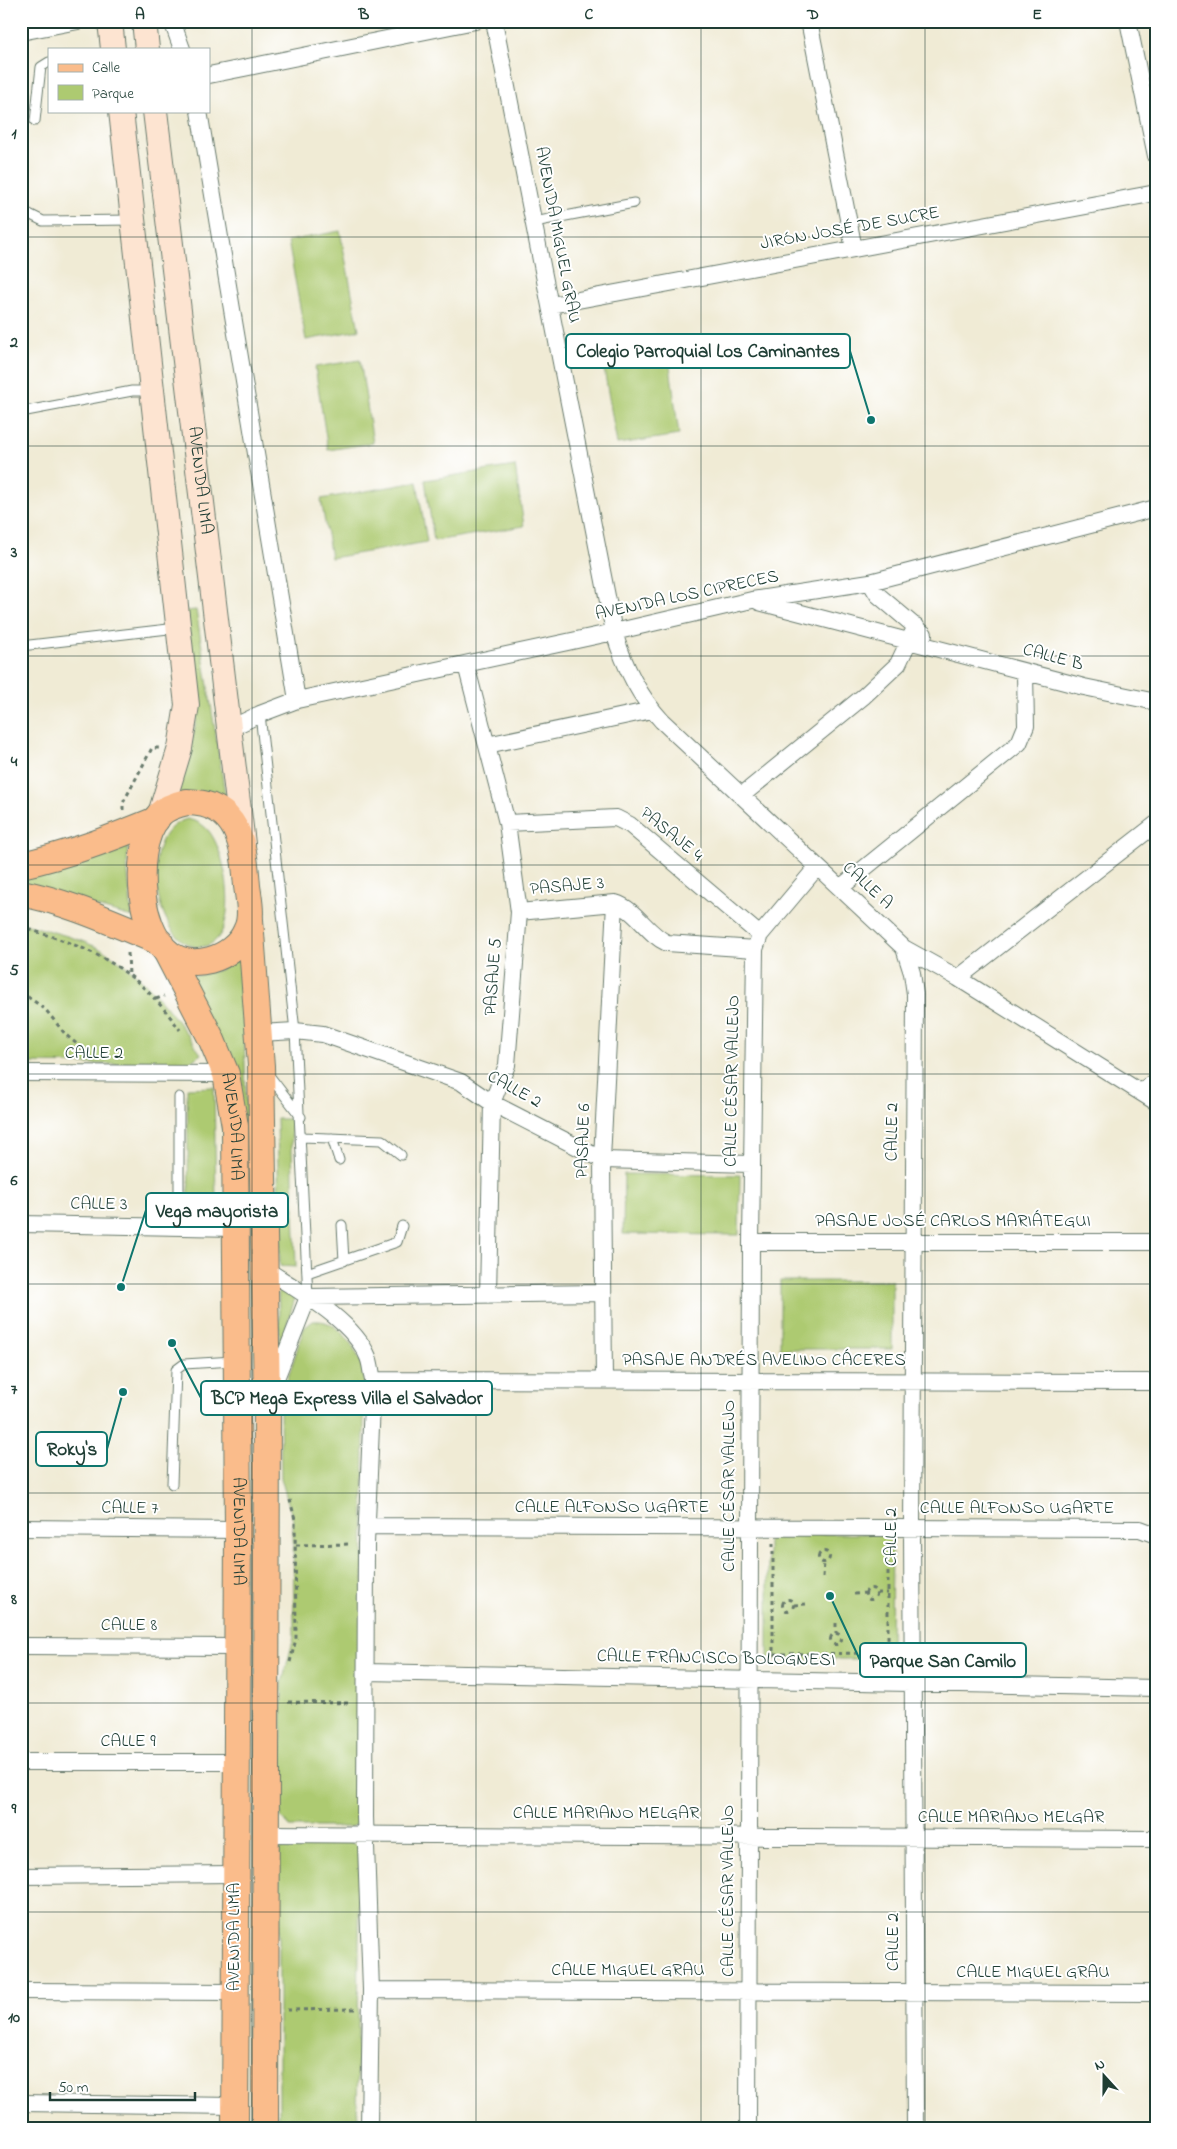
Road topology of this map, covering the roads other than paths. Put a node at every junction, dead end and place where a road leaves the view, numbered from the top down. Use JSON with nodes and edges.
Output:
{"nodes":[{"id":1,"x":78,"y":21,"type":"edge"},
{"id":2,"x":110,"y":21,"type":"edge"},
{"id":3,"x":144,"y":21,"type":"edge"},
{"id":4,"x":172,"y":21,"type":"edge"},
{"id":5,"x":476,"y":21,"type":"edge"},
{"id":6,"x":494,"y":21,"type":"edge"},
{"id":7,"x":809,"y":21,"type":"edge"},
{"id":8,"x":1128,"y":21,"type":"edge"},
{"id":9,"x":21,"y":32,"type":"edge"},
{"id":10,"x":109,"y":48,"type":"edge"},
{"id":11,"x":147,"y":48,"type":"edge"},
{"id":12,"x":182,"y":48,"type":"edge"},
{"id":13,"x":48,"y":63,"type":"edge"},
{"id":14,"x":210,"y":75,"type":"edge"},
{"id":15,"x":121,"y":112,"type":"edge"},
{"id":16,"x":155,"y":112,"type":"edge"},
{"id":17,"x":199,"y":112,"type":"edge"},
{"id":18,"x":35,"y":121,"type":"dead end"},
{"id":19,"x":1156,"y":156,"type":"edge"},
{"id":20,"x":1156,"y":194,"type":"edge"},
{"id":21,"x":634,"y":203,"type":"dead end"},
{"id":22,"x":21,"y":210,"type":"edge"},
{"id":23,"x":133,"y":220,"type":"junction"},
{"id":24,"x":534,"y":222,"type":"junction"},
{"id":25,"x":854,"y":249,"type":"junction"},
{"id":26,"x":551,"y":305,"type":"junction"},
{"id":27,"x":152,"y":390,"type":"junction"},
{"id":28,"x":21,"y":412,"type":"edge"},
{"id":29,"x":1156,"y":508,"type":"edge"},
{"id":30,"x":870,"y":582,"type":"junction"},
{"id":31,"x":752,"y":600,"type":"junction"},
{"id":32,"x":916,"y":626,"type":"junction"},
{"id":33,"x":178,"y":628,"type":"junction"},
{"id":34,"x":614,"y":632,"type":"junction"},
{"id":35,"x":907,"y":641,"type":"junction"},
{"id":36,"x":21,"y":646,"type":"edge"},
{"id":37,"x":942,"y":650,"type":"junction"},
{"id":38,"x":466,"y":665,"type":"junction"},
{"id":39,"x":1025,"y":672,"type":"junction"},
{"id":40,"x":297,"y":700,"type":"junction"},
{"id":41,"x":1156,"y":702,"type":"edge"},
{"id":42,"x":652,"y":710,"type":"junction"},
{"id":43,"x":260,"y":714,"type":"junction"},
{"id":44,"x":230,"y":729,"type":"junction"},
{"id":45,"x":487,"y":745,"type":"junction"},
{"id":46,"x":741,"y":796,"type":"junction"},
{"id":47,"x":158,"y":817,"type":"junction"},
{"id":48,"x":507,"y":824,"type":"junction"},
{"id":49,"x":1156,"y":824,"type":"edge"},
{"id":50,"x":244,"y":851,"type":"junction"},
{"id":51,"x":21,"y":865,"type":"edge"},
{"id":52,"x":817,"y":867,"type":"junction"},
{"id":53,"x":840,"y":888,"type":"junction"},
{"id":54,"x":21,"y":893,"type":"edge"},
{"id":55,"x":615,"y":903,"type":"junction"},
{"id":56,"x":519,"y":912,"type":"junction"},
{"id":57,"x":250,"y":920,"type":"junction"},
{"id":58,"x":757,"y":942,"type":"junction"},
{"id":59,"x":163,"y":946,"type":"junction"},
{"id":60,"x":904,"y":948,"type":"junction"},
{"id":61,"x":958,"y":978,"type":"junction"},
{"id":62,"x":295,"y":1031,"type":"junction"},
{"id":63,"x":260,"y":1032,"type":"junction"},
{"id":64,"x":261,"y":1066,"type":"junction"},
{"id":65,"x":21,"y":1073,"type":"edge"},
{"id":66,"x":226,"y":1074,"type":"junction"},
{"id":67,"x":1156,"y":1079,"type":"edge"},
{"id":68,"x":1142,"y":1093,"type":"junction"},
{"id":69,"x":179,"y":1097,"type":"dead end"},
{"id":70,"x":1156,"y":1102,"type":"edge"},
{"id":71,"x":492,"y":1103,"type":"junction"},
{"id":72,"x":301,"y":1118,"type":"junction"},
{"id":73,"x":302,"y":1137,"type":"junction"},
{"id":74,"x":332,"y":1138,"type":"junction"},
{"id":75,"x":401,"y":1155,"type":"dead end"},
{"id":76,"x":602,"y":1159,"type":"junction"},
{"id":77,"x":339,"y":1160,"type":"dead end"},
{"id":78,"x":751,"y":1164,"type":"junction"},
{"id":79,"x":21,"y":1224,"type":"edge"},
{"id":80,"x":342,"y":1225,"type":"dead end"},
{"id":81,"x":179,"y":1226,"type":"junction"},
{"id":82,"x":402,"y":1226,"type":"dead end"},
{"id":83,"x":237,"y":1228,"type":"junction"},
{"id":84,"x":751,"y":1242,"type":"junction"},
{"id":85,"x":912,"y":1242,"type":"junction"},
{"id":86,"x":1156,"y":1242,"type":"edge"},
{"id":87,"x":344,"y":1261,"type":"junction"},
{"id":88,"x":265,"y":1269,"type":"junction"},
{"id":89,"x":307,"y":1273,"type":"junction"},
{"id":90,"x":603,"y":1292,"type":"junction"},
{"id":91,"x":488,"y":1294,"type":"junction"},
{"id":92,"x":308,"y":1298,"type":"junction"},
{"id":93,"x":237,"y":1361,"type":"junction"},
{"id":94,"x":373,"y":1380,"type":"junction"},
{"id":95,"x":750,"y":1380,"type":"junction"},
{"id":96,"x":604,"y":1381,"type":"junction"},
{"id":97,"x":913,"y":1381,"type":"junction"},
{"id":98,"x":1156,"y":1382,"type":"edge"},
{"id":99,"x":267,"y":1400,"type":"junction"},
{"id":100,"x":172,"y":1484,"type":"dead end"},
{"id":101,"x":367,"y":1526,"type":"junction"},
{"id":102,"x":21,"y":1528,"type":"edge"},
{"id":103,"x":750,"y":1528,"type":"junction"},
{"id":104,"x":912,"y":1529,"type":"junction"},
{"id":105,"x":238,"y":1530,"type":"junction"},
{"id":106,"x":1156,"y":1535,"type":"edge"},
{"id":107,"x":21,"y":1646,"type":"edge"},
{"id":108,"x":237,"y":1647,"type":"junction"},
{"id":109,"x":366,"y":1672,"type":"junction"},
{"id":110,"x":750,"y":1679,"type":"junction"},
{"id":111,"x":914,"y":1682,"type":"junction"},
{"id":112,"x":1156,"y":1688,"type":"edge"},
{"id":113,"x":21,"y":1762,"type":"edge"},
{"id":114,"x":235,"y":1762,"type":"junction"},
{"id":115,"x":266,"y":1834,"type":"junction"},
{"id":116,"x":365,"y":1834,"type":"junction"},
{"id":117,"x":749,"y":1835,"type":"junction"},
{"id":118,"x":914,"y":1838,"type":"junction"},
{"id":119,"x":1156,"y":1839,"type":"edge"},
{"id":120,"x":235,"y":1874,"type":"junction"},
{"id":121,"x":21,"y":1876,"type":"edge"},
{"id":122,"x":371,"y":1990,"type":"junction"},
{"id":123,"x":21,"y":1991,"type":"edge"},
{"id":124,"x":235,"y":1992,"type":"junction"},
{"id":125,"x":749,"y":1992,"type":"junction"},
{"id":126,"x":914,"y":1992,"type":"junction"},
{"id":127,"x":1156,"y":1993,"type":"edge"},
{"id":128,"x":21,"y":2103,"type":"edge"},
{"id":129,"x":235,"y":2117,"type":"edge"},
{"id":130,"x":265,"y":2128,"type":"edge"},
{"id":131,"x":369,"y":2128,"type":"edge"},
{"id":132,"x":748,"y":2128,"type":"edge"},
{"id":133,"x":915,"y":2128,"type":"edge"}],
"edges":[{"from":1,"to":9,"type":"street"},
{"from":2,"to":10,"type":"main road"},
{"from":3,"to":11,"type":"main road"},
{"from":4,"to":12,"type":"street"},
{"from":5,"to":14,"type":"street"},
{"from":6,"to":24,"type":"street","name":"AVENIDA MIGUEL GRAU"},
{"from":7,"to":25,"type":"street"},
{"from":8,"to":19,"type":"street"},
{"from":13,"to":18,"type":"lane"},
{"from":15,"to":23,"type":"main road"},
{"from":16,"to":44,"type":"main road","name":"AVENIDA LIMA"},
{"from":17,"to":40,"type":"street"},
{"from":20,"to":25,"type":"street","name":"JIRÓN JOSÉ DE SUCRE"},
{"from":21,"to":24,"type":"lane"},
{"from":22,"to":23,"type":"lane"},
{"from":23,"to":27,"type":"main road"},
{"from":24,"to":26,"type":"street","name":"AVENIDA MIGUEL GRAU"},
{"from":25,"to":26,"type":"street","name":"JIRÓN JOSÉ DE SUCRE"},
{"from":26,"to":34,"type":"street","name":"AVENIDA MIGUEL GRAU"},
{"from":27,"to":28,"type":"lane"},
{"from":27,"to":33,"type":"main road"},
{"from":29,"to":30,"type":"street","name":"AVENIDA LOS CIPRECES"},
{"from":30,"to":31,"type":"street","name":"AVENIDA LOS CIPRECES"},
{"from":30,"to":32,"type":"street","name":"CALLE B"},
{"from":31,"to":34,"type":"street","name":"AVENIDA LOS CIPRECES"},
{"from":31,"to":35,"type":"street","name":"CALLE B"},
{"from":32,"to":35,"type":"street"},
{"from":32,"to":37,"type":"street","name":"CALLE B"},
{"from":33,"to":36,"type":"lane"},
{"from":33,"to":47,"type":"main road"},
{"from":34,"to":38,"type":"street","name":"AVENIDA LOS CIPRECES"},
{"from":34,"to":42,"type":"street","name":"CALLE A"},
{"from":35,"to":37,"type":"street","name":"CALLE B"},
{"from":35,"to":46,"type":"street"},
{"from":37,"to":39,"type":"street","name":"CALLE B"},
{"from":38,"to":40,"type":"street","name":"AVENIDA LOS CIPRECES"},
{"from":38,"to":45,"type":"street","name":"PASAJE 5"},
{"from":39,"to":41,"type":"street","name":"CALLE B"},
{"from":39,"to":53,"type":"street"},
{"from":40,"to":43,"type":"street","name":"AVENIDA LOS CIPRECES"},
{"from":42,"to":45,"type":"street"},
{"from":42,"to":46,"type":"street","name":"CALLE A"},
{"from":43,"to":44,"type":"street","name":"AVENIDA LOS CIPRECES"},
{"from":43,"to":62,"type":"lane"},
{"from":44,"to":50,"type":"main road","name":"AVENIDA LIMA"},
{"from":45,"to":48,"type":"street","name":"PASAJE 5"},
{"from":46,"to":52,"type":"street","name":"CALLE A"},
{"from":47,"to":50,"type":"main road"},
{"from":47,"to":51,"type":"main road"},
{"from":47,"to":59,"type":"main road"},
{"from":48,"to":56,"type":"street","name":"PASAJE 5"},
{"from":48,"to":58,"type":"street","name":"PASAJE 4"},
{"from":49,"to":61,"type":"street"},
{"from":50,"to":57,"type":"main road"},
{"from":52,"to":53,"type":"street","name":"CALLE A"},
{"from":52,"to":58,"type":"street"},
{"from":53,"to":60,"type":"street","name":"CALLE A"},
{"from":54,"to":59,"type":"main road"},
{"from":55,"to":56,"type":"street","name":"PASAJE 3"},
{"from":55,"to":58,"type":"street","name":"PASAJE 3"},
{"from":55,"to":76,"type":"street","name":"PASAJE 6"},
{"from":56,"to":71,"type":"street","name":"PASAJE 5"},
{"from":57,"to":59,"type":"main road"},
{"from":57,"to":63,"type":"main road","name":"AVENIDA LIMA"},
{"from":58,"to":78,"type":"street","name":"CALLE CÉSAR VALLEJO"},
{"from":59,"to":66,"type":"main road","name":"AVENIDA LIMA"},
{"from":60,"to":61,"type":"street","name":"CALLE A"},
{"from":60,"to":85,"type":"street","name":"CALLE 2"},
{"from":61,"to":68,"type":"street","name":"CALLE A"},
{"from":62,"to":63,"type":"street","name":"CALLE 2"},
{"from":62,"to":71,"type":"street","name":"CALLE 2"},
{"from":62,"to":72,"type":"lane"},
{"from":63,"to":64,"type":"main road","name":"AVENIDA LIMA"},
{"from":64,"to":72,"type":"lane"},
{"from":64,"to":88,"type":"main road","name":"AVENIDA LIMA"},
{"from":65,"to":66,"type":"street","name":"CALLE 2"},
{"from":66,"to":83,"type":"main road","name":"AVENIDA LIMA"},
{"from":67,"to":68,"type":"street"},
{"from":68,"to":70,"type":"street","name":"CALLE A"},
{"from":69,"to":81,"type":"lane"},
{"from":71,"to":76,"type":"street","name":"CALLE 2"},
{"from":71,"to":91,"type":"street","name":"PASAJE 5"},
{"from":72,"to":73,"type":"lane"},
{"from":73,"to":74,"type":"lane"},
{"from":73,"to":89,"type":"lane"},
{"from":74,"to":75,"type":"lane"},
{"from":74,"to":77,"type":"lane"},
{"from":76,"to":78,"type":"street","name":"CALLE 2"},
{"from":76,"to":90,"type":"street","name":"PASAJE 6"},
{"from":78,"to":84,"type":"street","name":"CALLE CÉSAR VALLEJO"},
{"from":79,"to":81,"type":"street","name":"CALLE 3"},
{"from":80,"to":87,"type":"lane"},
{"from":81,"to":83,"type":"street","name":"CALLE 3"},
{"from":82,"to":87,"type":"lane"},
{"from":83,"to":93,"type":"main road","name":"AVENIDA LIMA"},
{"from":84,"to":85,"type":"street","name":"PASAJE JOSÉ CARLOS MARIÁTEGUI"},
{"from":84,"to":95,"type":"street","name":"CALLE CÉSAR VALLEJO"},
{"from":85,"to":86,"type":"street","name":"PASAJE JOSÉ CARLOS MARIÁTEGUI"},
{"from":85,"to":97,"type":"street","name":"CALLE 2"},
{"from":87,"to":89,"type":"lane"},
{"from":88,"to":92,"type":"street"},
{"from":88,"to":99,"type":"main road","name":"AVENIDA LIMA"},
{"from":89,"to":92,"type":"lane"},
{"from":90,"to":91,"type":"street"},
{"from":90,"to":96,"type":"street","name":"PASAJE 6"},
{"from":91,"to":92,"type":"street"},
{"from":92,"to":94,"type":"street"},
{"from":92,"to":99,"type":"street"},
{"from":93,"to":100,"type":"lane"},
{"from":93,"to":105,"type":"main road","name":"AVENIDA LIMA"},
{"from":94,"to":96,"type":"street","name":"PASAJE ANDRÉS AVELINO CÁCERES"},
{"from":94,"to":101,"type":"street"},
{"from":95,"to":96,"type":"street","name":"PASAJE ANDRÉS AVELINO CÁCERES"},
{"from":95,"to":97,"type":"street","name":"PASAJE ANDRÉS AVELINO CÁCERES"},
{"from":95,"to":103,"type":"street","name":"CALLE CÉSAR VALLEJO"},
{"from":97,"to":98,"type":"street","name":"PASAJE ANDRÉS AVELINO CÁCERES"},
{"from":97,"to":104,"type":"street","name":"CALLE 2"},
{"from":99,"to":115,"type":"main road","name":"AVENIDA LIMA"},
{"from":101,"to":103,"type":"street","name":"CALLE ALFONSO UGARTE"},
{"from":101,"to":109,"type":"street"},
{"from":102,"to":105,"type":"street","name":"CALLE 7"},
{"from":103,"to":104,"type":"street","name":"CALLE ALFONSO UGARTE"},
{"from":103,"to":110,"type":"street","name":"CALLE CÉSAR VALLEJO"},
{"from":104,"to":106,"type":"street","name":"CALLE ALFONSO UGARTE"},
{"from":104,"to":111,"type":"street","name":"CALLE 2"},
{"from":105,"to":108,"type":"main road","name":"AVENIDA LIMA"},
{"from":107,"to":108,"type":"street","name":"CALLE 8"},
{"from":108,"to":114,"type":"main road","name":"AVENIDA LIMA"},
{"from":109,"to":110,"type":"street","name":"CALLE FRANCISCO BOLOGNESI"},
{"from":109,"to":116,"type":"street"},
{"from":110,"to":111,"type":"street","name":"CALLE FRANCISCO BOLOGNESI"},
{"from":110,"to":117,"type":"street","name":"CALLE CÉSAR VALLEJO"},
{"from":111,"to":112,"type":"street","name":"CALLE FRANCISCO BOLOGNESI"},
{"from":111,"to":118,"type":"street","name":"CALLE 2"},
{"from":113,"to":114,"type":"street","name":"CALLE 9"},
{"from":114,"to":120,"type":"main road","name":"AVENIDA LIMA"},
{"from":115,"to":116,"type":"street","name":"CALLE MARIANO MELGAR"},
{"from":115,"to":130,"type":"main road","name":"AVENIDA LIMA"},
{"from":116,"to":117,"type":"street","name":"CALLE MARIANO MELGAR"},
{"from":116,"to":122,"type":"street"},
{"from":117,"to":118,"type":"street","name":"CALLE MARIANO MELGAR"},
{"from":117,"to":125,"type":"street","name":"CALLE CÉSAR VALLEJO"},
{"from":118,"to":119,"type":"street","name":"CALLE MARIANO MELGAR"},
{"from":118,"to":126,"type":"street","name":"CALLE 2"},
{"from":120,"to":121,"type":"street"},
{"from":120,"to":124,"type":"main road","name":"AVENIDA LIMA"},
{"from":122,"to":125,"type":"street","name":"CALLE MIGUEL GRAU"},
{"from":122,"to":131,"type":"street"},
{"from":123,"to":124,"type":"street"},
{"from":124,"to":129,"type":"main road","name":"AVENIDA LIMA"},
{"from":125,"to":126,"type":"street","name":"CALLE MIGUEL GRAU"},
{"from":125,"to":132,"type":"street","name":"CALLE CÉSAR VALLEJO"},
{"from":126,"to":127,"type":"street","name":"CALLE MIGUEL GRAU"},
{"from":126,"to":133,"type":"street","name":"CALLE 2"},
{"from":128,"to":129,"type":"street"}]}
